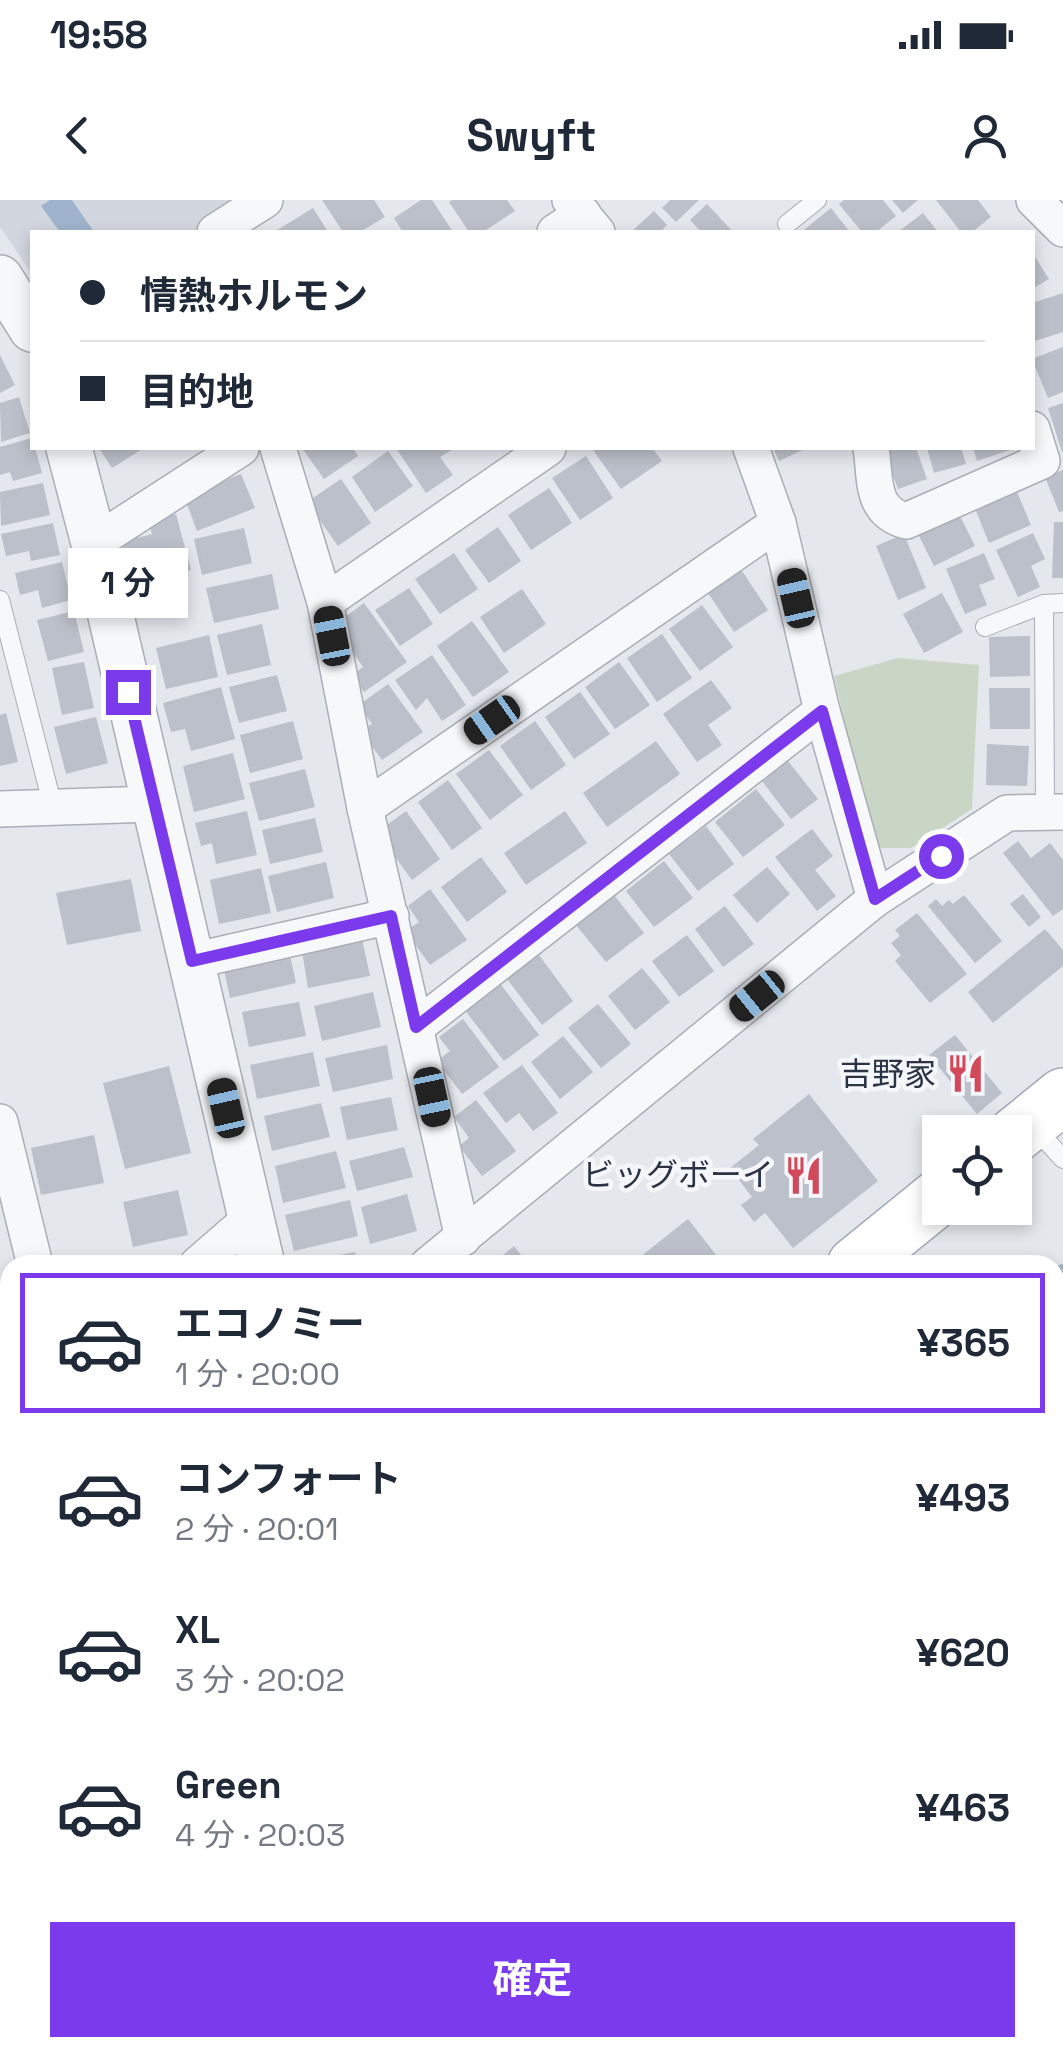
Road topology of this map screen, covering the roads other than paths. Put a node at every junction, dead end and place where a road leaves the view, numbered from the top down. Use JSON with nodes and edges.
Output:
{"nodes":[{"id":1,"x":266,"y":200,"type":"edge"},
{"id":2,"x":817,"y":200,"type":"edge"},
{"id":3,"x":787,"y":224,"type":"dead end"},
{"id":4,"x":218,"y":230,"type":"edge"},
{"id":5,"x":0,"y":278,"type":"edge"},
{"id":6,"x":30,"y":326,"type":"edge"},
{"id":7,"x":1035,"y":439,"type":"edge"},
{"id":8,"x":70,"y":450,"type":"edge"},
{"id":9,"x":238,"y":450,"type":"edge"},
{"id":10,"x":279,"y":450,"type":"edge"},
{"id":11,"x":545,"y":450,"type":"edge"},
{"id":12,"x":752,"y":450,"type":"edge"},
{"id":13,"x":871,"y":450,"type":"edge"},
{"id":14,"x":778,"y":523,"type":"junction"},
{"id":15,"x":94,"y":543,"type":"junction"},
{"id":16,"x":0,"y":600,"type":"edge"},
{"id":17,"x":325,"y":602,"type":"junction"},
{"id":18,"x":1054,"y":604,"type":"edge"},
{"id":19,"x":985,"y":627,"type":"dead end"},
{"id":20,"x":822,"y":711,"type":"junction"},
{"id":21,"x":153,"y":804,"type":"junction"},
{"id":22,"x":53,"y":807,"type":"junction"},
{"id":23,"x":365,"y":808,"type":"junction"},
{"id":24,"x":0,"y":809,"type":"edge"},
{"id":25,"x":1054,"y":812,"type":"edge"},
{"id":26,"x":875,"y":899,"type":"junction"},
{"id":27,"x":391,"y":916,"type":"junction"},
{"id":28,"x":192,"y":961,"type":"junction"},
{"id":29,"x":416,"y":1027,"type":"junction"},
{"id":30,"x":0,"y":1122,"type":"edge"},
{"id":31,"x":922,"y":1211,"type":"edge"},
{"id":32,"x":251,"y":1218,"type":"junction"},
{"id":33,"x":463,"y":1238,"type":"junction"},
{"id":34,"x":33,"y":1255,"type":"edge"},
{"id":35,"x":208,"y":1255,"type":"edge"},
{"id":36,"x":260,"y":1255,"type":"edge"},
{"id":37,"x":441,"y":1255,"type":"edge"},
{"id":38,"x":867,"y":1255,"type":"edge"}],
"edges":[{"from":1,"to":4,"type":"street"},
{"from":2,"to":3,"type":"lane"},
{"from":5,"to":6,"type":"street"},
{"from":7,"to":13,"type":"street"},
{"from":8,"to":15,"type":"street"},
{"from":9,"to":15,"type":"street"},
{"from":10,"to":17,"type":"street"},
{"from":11,"to":17,"type":"street"},
{"from":12,"to":14,"type":"street"},
{"from":14,"to":20,"type":"street"},
{"from":14,"to":23,"type":"street"},
{"from":15,"to":21,"type":"street"},
{"from":16,"to":22,"type":"lane"},
{"from":17,"to":23,"type":"street"},
{"from":18,"to":19,"type":"lane"},
{"from":18,"to":25,"type":"lane"},
{"from":20,"to":26,"type":"street"},
{"from":20,"to":29,"type":"street"},
{"from":21,"to":22,"type":"street"},
{"from":21,"to":28,"type":"street"},
{"from":22,"to":24,"type":"street"},
{"from":23,"to":27,"type":"street"},
{"from":25,"to":26,"type":"street"},
{"from":26,"to":33,"type":"street"},
{"from":27,"to":28,"type":"street"},
{"from":27,"to":29,"type":"street"},
{"from":28,"to":32,"type":"street"},
{"from":29,"to":33,"type":"street"},
{"from":30,"to":34,"type":"street"},
{"from":31,"to":38,"type":"main road"},
{"from":32,"to":35,"type":"street"},
{"from":32,"to":36,"type":"street"},
{"from":33,"to":37,"type":"street"}]}
